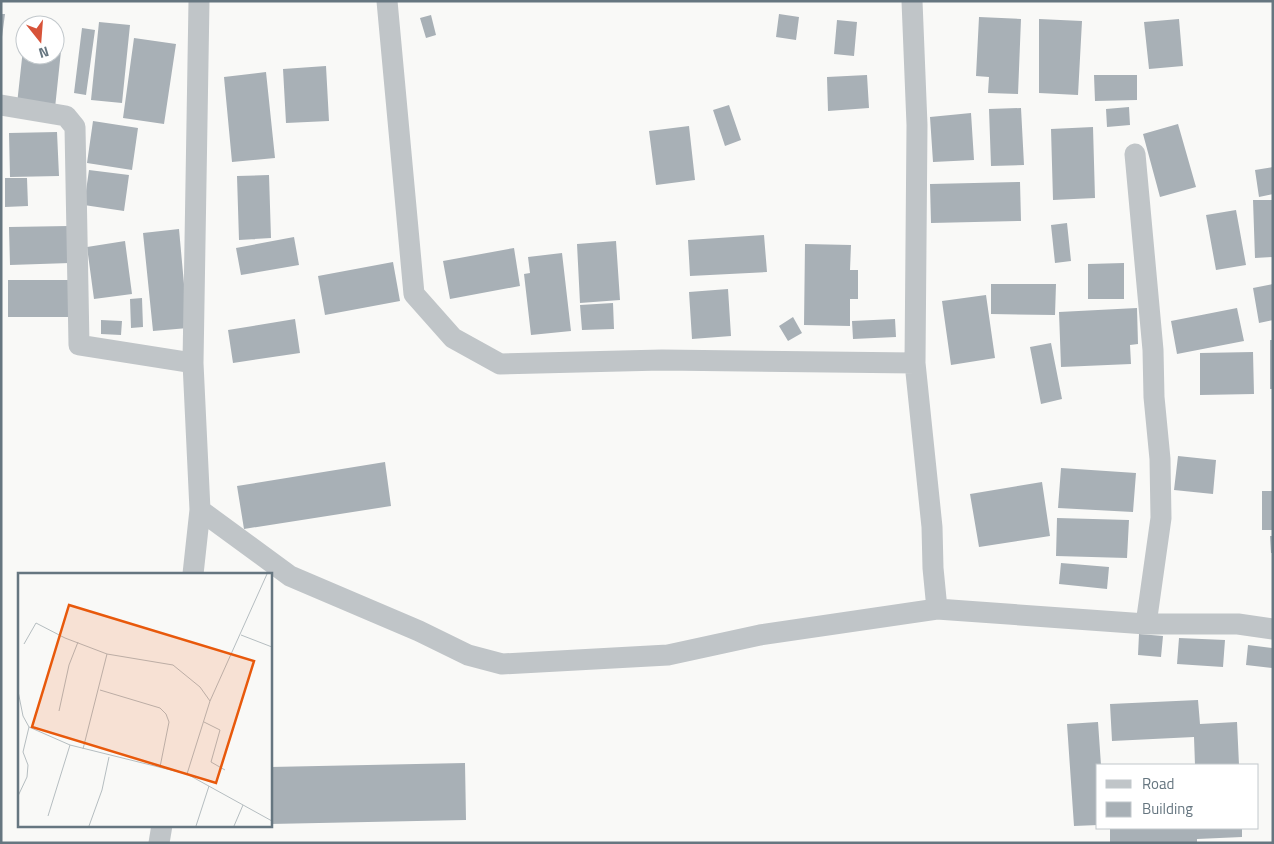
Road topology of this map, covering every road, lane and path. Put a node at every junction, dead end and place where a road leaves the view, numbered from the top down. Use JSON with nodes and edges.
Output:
{"nodes":[{"id":1,"x":199,"y":1,"type":"edge"},
{"id":2,"x":387,"y":1,"type":"edge"},
{"id":3,"x":912,"y":1,"type":"edge"},
{"id":4,"x":1,"y":105,"type":"edge"},
{"id":5,"x":1135,"y":154,"type":"dead end"},
{"id":6,"x":192,"y":363,"type":"junction"},
{"id":7,"x":915,"y":363,"type":"junction"},
{"id":8,"x":200,"y":510,"type":"junction"},
{"id":9,"x":193,"y":573,"type":"edge"},
{"id":10,"x":937,"y":609,"type":"junction"},
{"id":11,"x":1146,"y":624,"type":"junction"},
{"id":12,"x":1273,"y":629,"type":"edge"},
{"id":13,"x":162,"y":826,"type":"edge"},
{"id":14,"x":159,"y":843,"type":"edge"}],
"edges":[{"from":1,"to":6,"type":"street"},
{"from":2,"to":7,"type":"street"},
{"from":3,"to":7,"type":"street"},
{"from":4,"to":6,"type":"street"},
{"from":5,"to":11,"type":"street"},
{"from":6,"to":8,"type":"street"},
{"from":7,"to":10,"type":"street"},
{"from":8,"to":9,"type":"street"},
{"from":8,"to":10,"type":"street"},
{"from":10,"to":11,"type":"street"},
{"from":11,"to":12,"type":"street"},
{"from":13,"to":14,"type":"street"}]}
